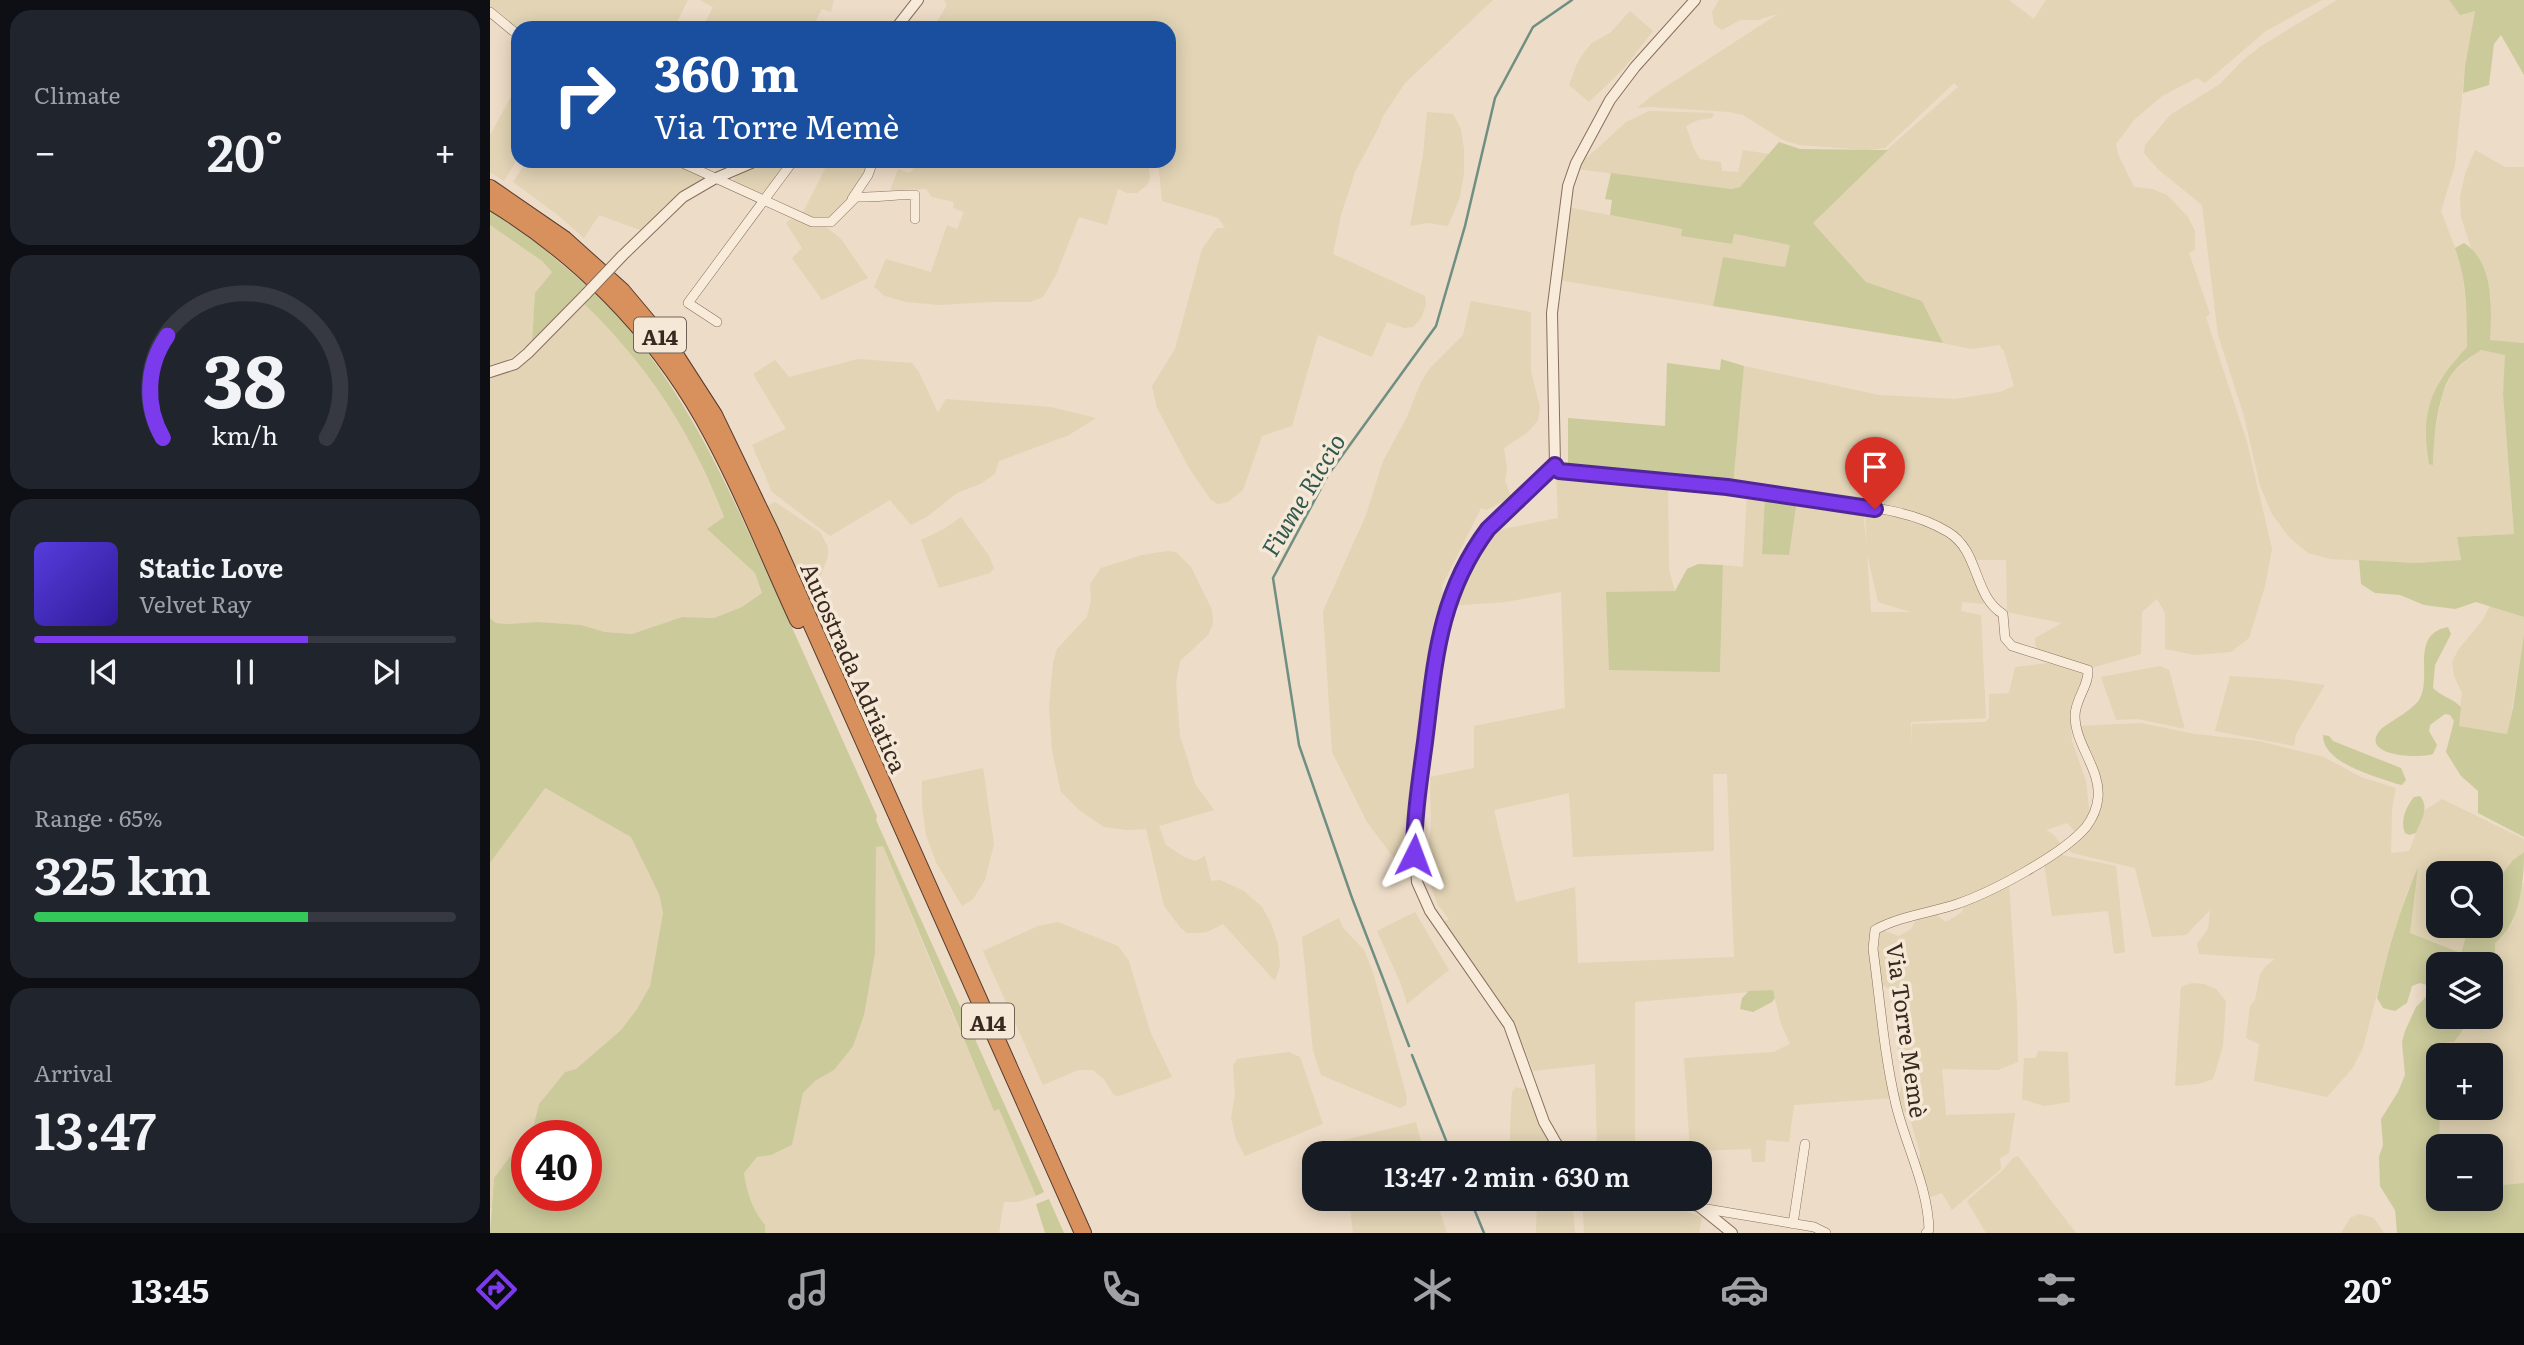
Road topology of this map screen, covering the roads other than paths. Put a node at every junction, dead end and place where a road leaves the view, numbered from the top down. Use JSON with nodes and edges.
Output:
{"nodes":[{"id":1,"x":918,"y":0,"type":"edge"},
{"id":2,"x":1695,"y":0,"type":"edge"},
{"id":3,"x":490,"y":12,"type":"edge"},
{"id":4,"x":902,"y":21,"type":"edge"},
{"id":5,"x":511,"y":29,"type":"edge"},
{"id":6,"x":692,"y":168,"type":"edge"},
{"id":7,"x":740,"y":168,"type":"edge"},
{"id":8,"x":788,"y":168,"type":"edge"},
{"id":9,"x":870,"y":168,"type":"edge"},
{"id":10,"x":714,"y":179,"type":"junction"},
{"id":11,"x":490,"y":188,"type":"edge"},
{"id":12,"x":852,"y":199,"type":"junction"},
{"id":13,"x":490,"y":201,"type":"edge"},
{"id":14,"x":762,"y":201,"type":"junction"},
{"id":15,"x":915,"y":219,"type":"dead end"},
{"id":16,"x":717,"y":323,"type":"dead end"},
{"id":17,"x":490,"y":372,"type":"edge"},
{"id":18,"x":1555,"y":465,"type":"junction"},
{"id":19,"x":765,"y":534,"type":"junction"},
{"id":20,"x":889,"y":811,"type":"junction"},
{"id":21,"x":1555,"y":1141,"type":"edge"},
{"id":22,"x":1805,"y":1144,"type":"dead end"},
{"id":23,"x":1712,"y":1210,"type":"edge"},
{"id":24,"x":1704,"y":1211,"type":"edge"},
{"id":25,"x":1793,"y":1224,"type":"junction"},
{"id":26,"x":1927,"y":1231,"type":"edge"},
{"id":27,"x":1071,"y":1233,"type":"edge"},
{"id":28,"x":1083,"y":1233,"type":"edge"},
{"id":29,"x":1732,"y":1233,"type":"edge"},
{"id":30,"x":1826,"y":1233,"type":"edge"}],
"edges":[{"from":1,"to":4,"type":"street"},
{"from":2,"to":18,"type":"street"},
{"from":3,"to":5,"type":"street"},
{"from":6,"to":10,"type":"street"},
{"from":7,"to":10,"type":"street"},
{"from":8,"to":14,"type":"street"},
{"from":9,"to":12,"type":"street"},
{"from":10,"to":14,"type":"street"},
{"from":10,"to":17,"type":"street","bridge":true},
{"from":11,"to":19,"type":"highway","name":"Autostrada Adriatica","number":"A14"},
{"from":12,"to":14,"type":"street"},
{"from":12,"to":15,"type":"street"},
{"from":13,"to":19,"type":"highway","name":"Autostrada Adriatica","number":"A14"},
{"from":14,"to":16,"type":"street"},
{"from":18,"to":21,"type":"street"},
{"from":18,"to":26,"type":"street","name":"Via Torre Memè"},
{"from":19,"to":20,"type":"highway","name":"Autostrada Adriatica","number":"A14"},
{"from":20,"to":27,"type":"highway","name":"Autostrada Adriatica","number":"A14"},
{"from":20,"to":28,"type":"highway","name":"Autostrada Adriatica","number":"A14"},
{"from":22,"to":25,"type":"street"},
{"from":23,"to":25,"type":"street"},
{"from":24,"to":29,"type":"street"},
{"from":25,"to":30,"type":"street"}]}
